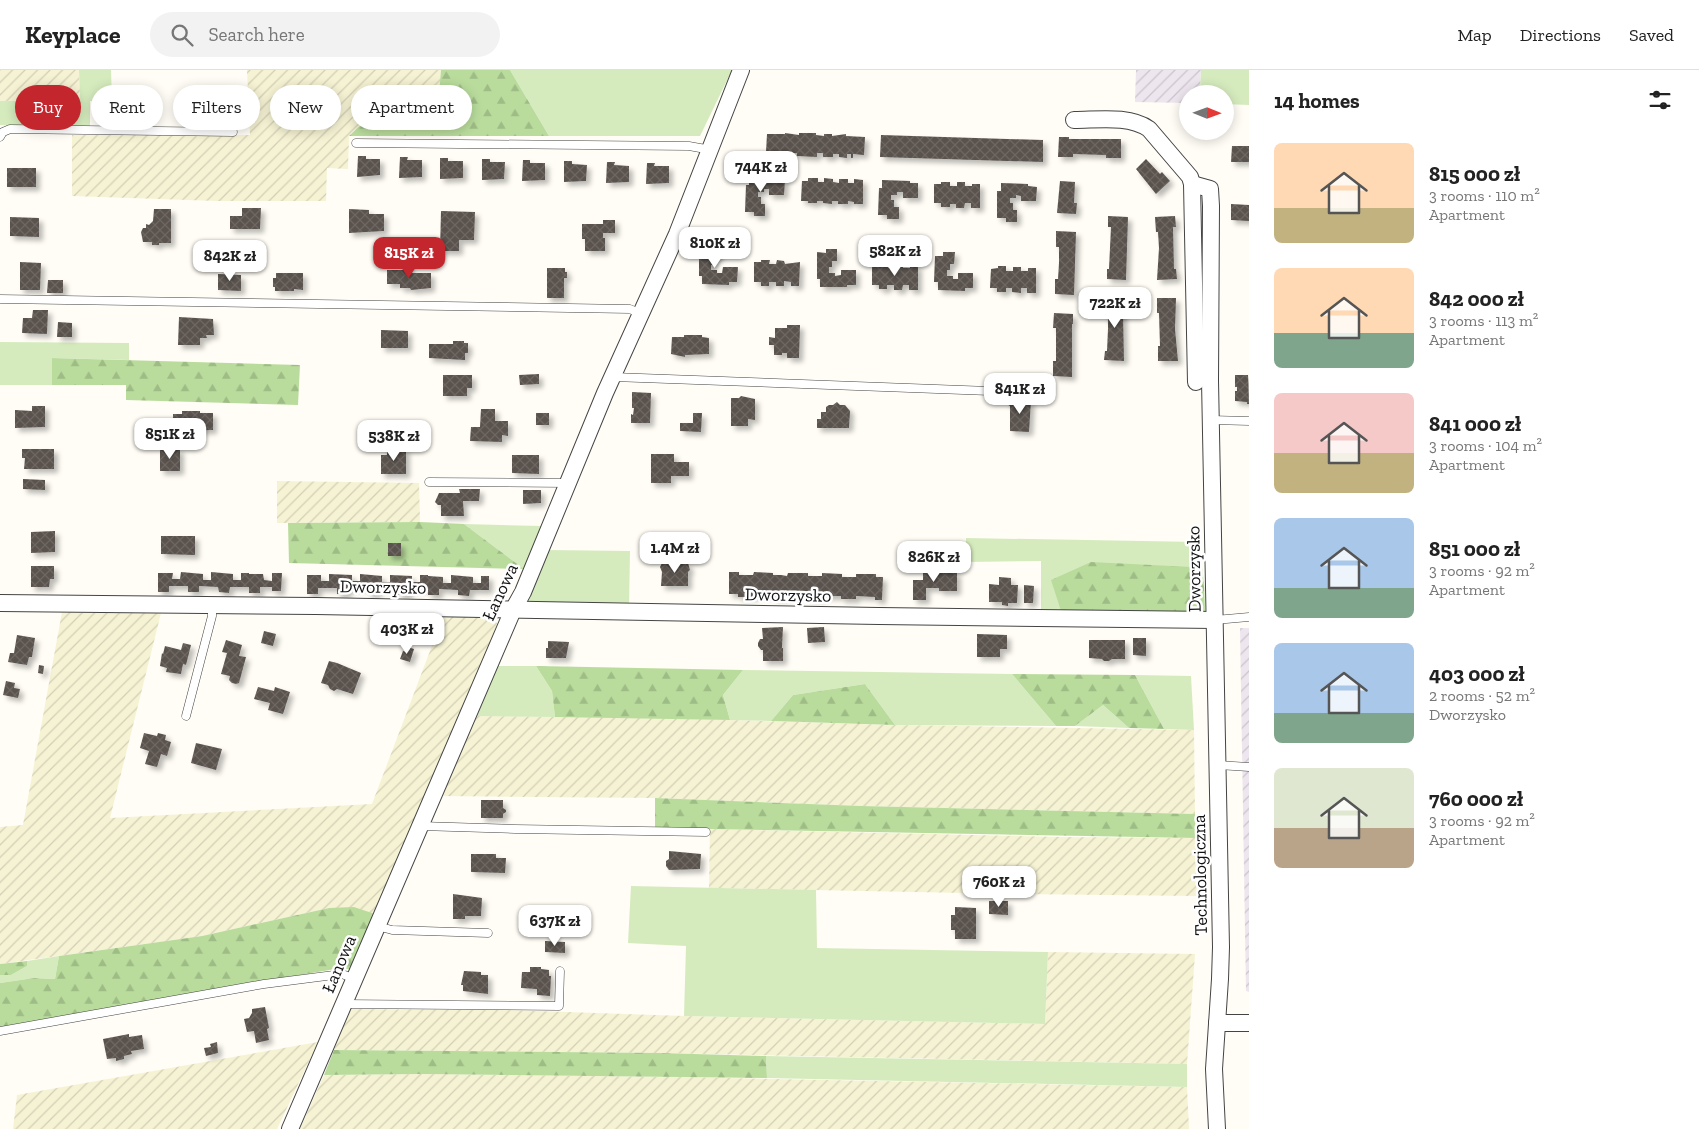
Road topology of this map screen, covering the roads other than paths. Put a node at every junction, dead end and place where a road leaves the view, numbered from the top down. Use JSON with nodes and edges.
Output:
{"nodes":[{"id":1,"x":741,"y":70,"type":"edge"},
{"id":2,"x":1074,"y":120,"type":"dead end"},
{"id":3,"x":233,"y":132,"type":"dead end"},
{"id":4,"x":0,"y":137,"type":"edge"},
{"id":5,"x":356,"y":143,"type":"dead end"},
{"id":6,"x":711,"y":150,"type":"junction"},
{"id":7,"x":0,"y":298,"type":"edge"},
{"id":8,"x":641,"y":314,"type":"junction"},
{"id":9,"x":612,"y":377,"type":"junction"},
{"id":10,"x":990,"y":391,"type":"dead end"},
{"id":11,"x":1211,"y":420,"type":"junction"},
{"id":12,"x":1249,"y":421,"type":"edge"},
{"id":13,"x":429,"y":482,"type":"dead end"},
{"id":14,"x":568,"y":483,"type":"junction"},
{"id":15,"x":0,"y":603,"type":"edge"},
{"id":16,"x":212,"y":605,"type":"junction"},
{"id":17,"x":513,"y":610,"type":"junction"},
{"id":18,"x":1249,"y":617,"type":"edge"},
{"id":19,"x":1216,"y":620,"type":"junction"},
{"id":20,"x":186,"y":716,"type":"dead end"},
{"id":21,"x":1218,"y":765,"type":"junction"},
{"id":22,"x":1249,"y":767,"type":"edge"},
{"id":23,"x":420,"y":826,"type":"junction"},
{"id":24,"x":706,"y":832,"type":"dead end"},
{"id":25,"x":377,"y":926,"type":"junction"},
{"id":26,"x":488,"y":934,"type":"dead end"},
{"id":27,"x":560,"y":971,"type":"dead end"},
{"id":28,"x":355,"y":979,"type":"junction"},
{"id":29,"x":344,"y":1004,"type":"junction"},
{"id":30,"x":1217,"y":1023,"type":"junction"},
{"id":31,"x":1249,"y":1023,"type":"edge"},
{"id":32,"x":0,"y":1031,"type":"edge"},
{"id":33,"x":290,"y":1129,"type":"edge"},
{"id":34,"x":1217,"y":1129,"type":"edge"}],
"edges":[{"from":1,"to":6,"type":"street","name":"Łanowa"},
{"from":2,"to":11,"type":"street","name":"Dworzysko"},
{"from":3,"to":4,"type":"lane"},
{"from":5,"to":6,"type":"lane"},
{"from":6,"to":8,"type":"street","name":"Łanowa"},
{"from":7,"to":8,"type":"lane"},
{"from":8,"to":9,"type":"street","name":"Łanowa"},
{"from":9,"to":10,"type":"lane"},
{"from":9,"to":14,"type":"street","name":"Łanowa"},
{"from":11,"to":12,"type":"lane"},
{"from":11,"to":19,"type":"street","name":"Dworzysko"},
{"from":13,"to":14,"type":"lane"},
{"from":14,"to":17,"type":"street","name":"Łanowa"},
{"from":15,"to":16,"type":"street","name":"Dworzysko"},
{"from":16,"to":17,"type":"street","name":"Dworzysko"},
{"from":16,"to":20,"type":"lane"},
{"from":17,"to":19,"type":"street","name":"Dworzysko"},
{"from":17,"to":23,"type":"street","name":"Łanowa"},
{"from":18,"to":19,"type":"lane"},
{"from":19,"to":21,"type":"street","name":"Technologiczna"},
{"from":21,"to":22,"type":"lane"},
{"from":21,"to":30,"type":"street","name":"Technologiczna"},
{"from":23,"to":24,"type":"lane"},
{"from":23,"to":25,"type":"street","name":"Łanowa"},
{"from":25,"to":26,"type":"lane"},
{"from":25,"to":28,"type":"street","name":"Łanowa"},
{"from":27,"to":29,"type":"lane"},
{"from":28,"to":29,"type":"street","name":"Łanowa"},
{"from":28,"to":32,"type":"lane"},
{"from":29,"to":33,"type":"street","name":"Łanowa"},
{"from":30,"to":31,"type":"street"},
{"from":30,"to":34,"type":"street","name":"Technologiczna"}]}
